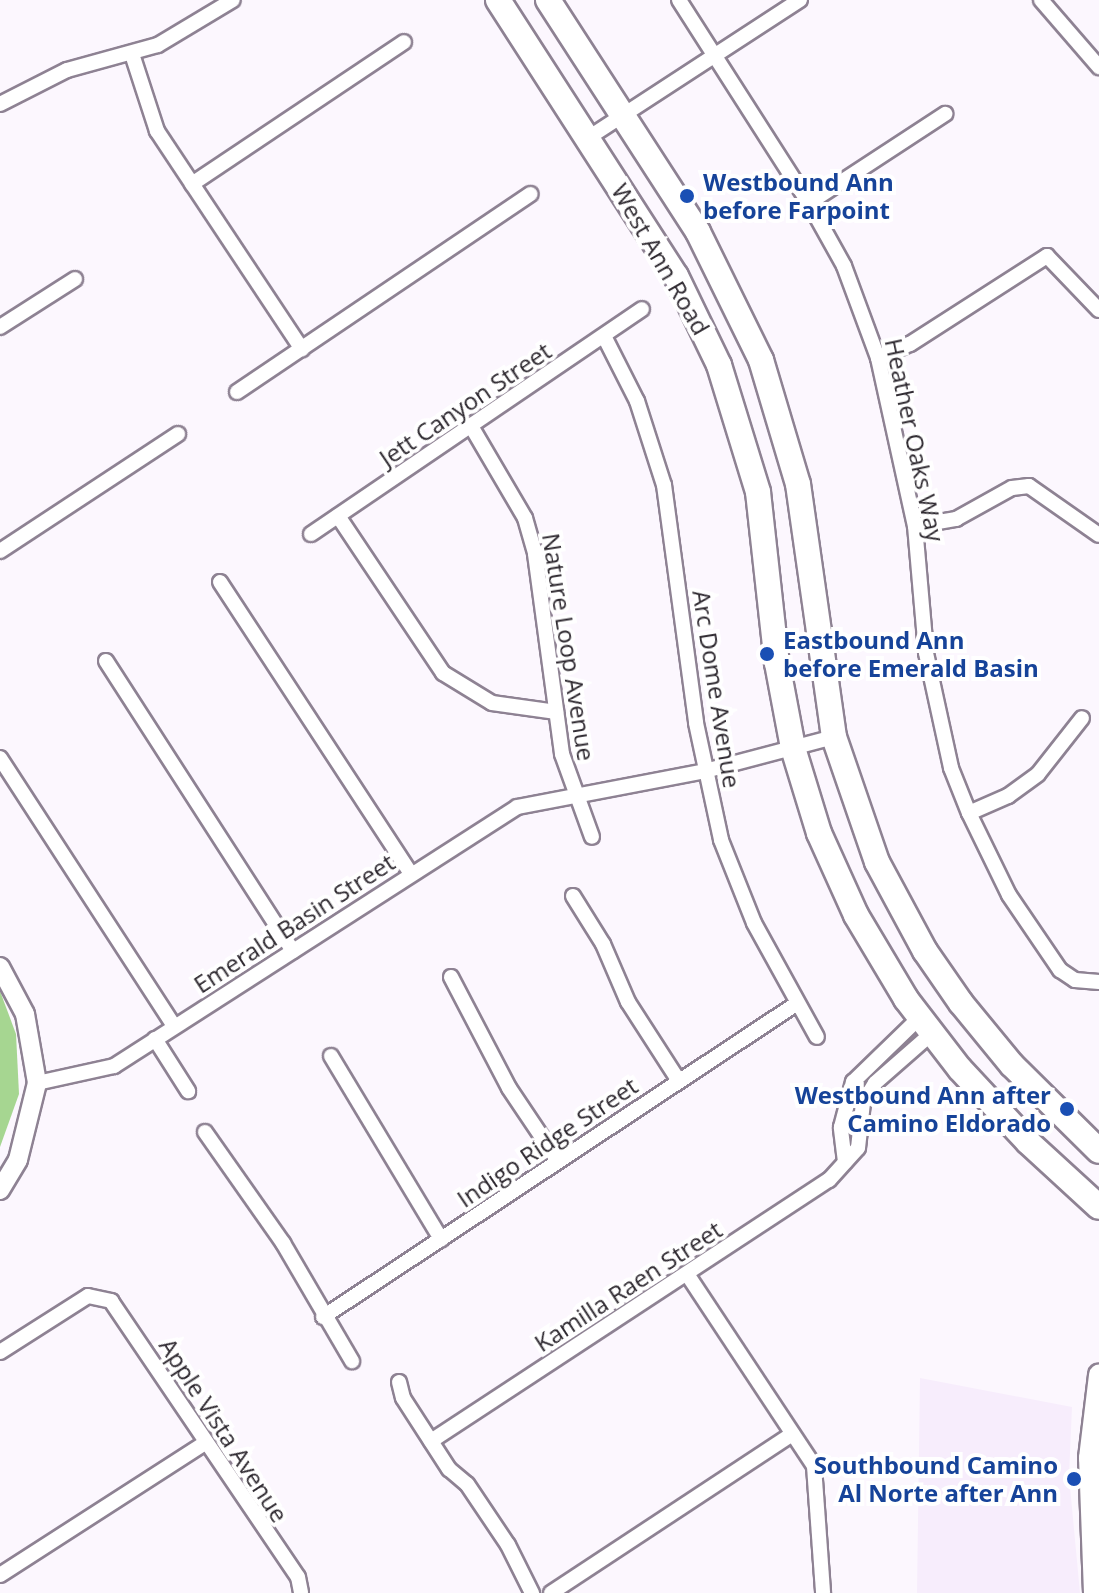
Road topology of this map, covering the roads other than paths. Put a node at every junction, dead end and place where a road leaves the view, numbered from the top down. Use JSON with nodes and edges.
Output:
{"nodes":[{"id":1,"x":233,"y":0,"type":"edge"},
{"id":2,"x":498,"y":0,"type":"edge"},
{"id":3,"x":548,"y":0,"type":"edge"},
{"id":4,"x":679,"y":0,"type":"edge"},
{"id":5,"x":800,"y":0,"type":"edge"},
{"id":6,"x":1041,"y":0,"type":"edge"},
{"id":7,"x":404,"y":42,"type":"dead end"},
{"id":8,"x":132,"y":54,"type":"junction"},
{"id":9,"x":715,"y":56,"type":"junction"},
{"id":10,"x":1099,"y":67,"type":"edge"},
{"id":11,"x":0,"y":104,"type":"edge"},
{"id":12,"x":945,"y":114,"type":"dead end"},
{"id":13,"x":623,"y":115,"type":"junction"},
{"id":14,"x":588,"y":138,"type":"junction"},
{"id":15,"x":192,"y":184,"type":"junction"},
{"id":16,"x":530,"y":194,"type":"dead end"},
{"id":17,"x":809,"y":203,"type":"junction"},
{"id":18,"x":75,"y":279,"type":"dead end"},
{"id":19,"x":642,"y":309,"type":"dead end"},
{"id":20,"x":1099,"y":310,"type":"edge"},
{"id":21,"x":0,"y":327,"type":"edge"},
{"id":22,"x":605,"y":338,"type":"junction"},
{"id":23,"x":302,"y":349,"type":"junction"},
{"id":24,"x":878,"y":358,"type":"junction"},
{"id":25,"x":237,"y":392,"type":"dead end"},
{"id":26,"x":471,"y":426,"type":"junction"},
{"id":27,"x":178,"y":434,"type":"dead end"},
{"id":28,"x":338,"y":516,"type":"junction"},
{"id":29,"x":915,"y":526,"type":"junction"},
{"id":30,"x":311,"y":534,"type":"dead end"},
{"id":31,"x":1099,"y":535,"type":"edge"},
{"id":32,"x":0,"y":551,"type":"edge"},
{"id":33,"x":220,"y":582,"type":"dead end"},
{"id":34,"x":106,"y":661,"type":"dead end"},
{"id":35,"x":556,"y":712,"type":"junction"},
{"id":36,"x":1082,"y":718,"type":"dead end"},
{"id":37,"x":834,"y":737,"type":"junction"},
{"id":38,"x":793,"y":748,"type":"junction"},
{"id":39,"x":0,"y":758,"type":"edge"},
{"id":40,"x":705,"y":771,"type":"junction"},
{"id":41,"x":573,"y":795,"type":"junction"},
{"id":42,"x":969,"y":813,"type":"junction"},
{"id":43,"x":592,"y":837,"type":"dead end"},
{"id":44,"x":411,"y":874,"type":"junction"},
{"id":45,"x":573,"y":896,"type":"dead end"},
{"id":46,"x":293,"y":951,"type":"junction"},
{"id":47,"x":0,"y":967,"type":"edge"},
{"id":48,"x":451,"y":977,"type":"dead end"},
{"id":49,"x":1096,"y":983,"type":"edge"},
{"id":50,"x":796,"y":1004,"type":"junction"},
{"id":51,"x":174,"y":1026,"type":"junction"},
{"id":52,"x":925,"y":1026,"type":"junction"},
{"id":53,"x":817,"y":1037,"type":"dead end"},
{"id":54,"x":155,"y":1039,"type":"junction"},
{"id":55,"x":331,"y":1056,"type":"dead end"},
{"id":56,"x":679,"y":1081,"type":"junction"},
{"id":57,"x":37,"y":1083,"type":"junction"},
{"id":58,"x":188,"y":1091,"type":"dead end"},
{"id":59,"x":205,"y":1132,"type":"dead end"},
{"id":60,"x":1099,"y":1151,"type":"edge"},
{"id":61,"x":558,"y":1161,"type":"junction"},
{"id":62,"x":0,"y":1190,"type":"edge"},
{"id":63,"x":1099,"y":1207,"type":"edge"},
{"id":64,"x":441,"y":1239,"type":"junction"},
{"id":65,"x":687,"y":1274,"type":"junction"},
{"id":66,"x":323,"y":1317,"type":"junction"},
{"id":67,"x":0,"y":1352,"type":"edge"},
{"id":68,"x":352,"y":1361,"type":"dead end"},
{"id":69,"x":1099,"y":1375,"type":"edge"},
{"id":70,"x":399,"y":1382,"type":"dead end"},
{"id":71,"x":792,"y":1434,"type":"junction"},
{"id":72,"x":431,"y":1441,"type":"junction"},
{"id":73,"x":206,"y":1442,"type":"junction"},
{"id":74,"x":1089,"y":1484,"type":"junction"},
{"id":75,"x":1099,"y":1511,"type":"edge"},
{"id":76,"x":0,"y":1575,"type":"edge"},
{"id":77,"x":301,"y":1593,"type":"edge"},
{"id":78,"x":532,"y":1593,"type":"edge"},
{"id":79,"x":551,"y":1593,"type":"edge"},
{"id":80,"x":823,"y":1593,"type":"edge"},
{"id":81,"x":1094,"y":1593,"type":"edge"}],
"edges":[{"from":1,"to":8,"type":"street"},
{"from":2,"to":14,"type":"main road","name":"West Ann Road"},
{"from":3,"to":13,"type":"main road","name":"West Ann Road"},
{"from":4,"to":9,"type":"street","name":"Heather Oaks Way"},
{"from":5,"to":9,"type":"street"},
{"from":6,"to":10,"type":"street"},
{"from":7,"to":15,"type":"street"},
{"from":8,"to":11,"type":"street"},
{"from":8,"to":15,"type":"street"},
{"from":9,"to":13,"type":"street"},
{"from":9,"to":17,"type":"street","name":"Heather Oaks Way"},
{"from":12,"to":17,"type":"street"},
{"from":13,"to":14,"type":"street"},
{"from":13,"to":37,"type":"main road","name":"West Ann Road"},
{"from":14,"to":38,"type":"main road","name":"West Ann Road"},
{"from":15,"to":23,"type":"street"},
{"from":16,"to":23,"type":"street"},
{"from":17,"to":24,"type":"street","name":"Heather Oaks Way"},
{"from":18,"to":21,"type":"street"},
{"from":19,"to":22,"type":"street","name":"Jett Canyon Street"},
{"from":20,"to":24,"type":"street"},
{"from":22,"to":26,"type":"street","name":"Jett Canyon Street"},
{"from":22,"to":40,"type":"street","name":"Arc Dome Avenue"},
{"from":23,"to":25,"type":"street"},
{"from":24,"to":29,"type":"street","name":"Heather Oaks Way"},
{"from":26,"to":28,"type":"street","name":"Jett Canyon Street"},
{"from":26,"to":35,"type":"street","name":"Nature Loop Avenue"},
{"from":27,"to":32,"type":"street"},
{"from":28,"to":30,"type":"street","name":"Jett Canyon Street"},
{"from":28,"to":35,"type":"street"},
{"from":29,"to":31,"type":"street"},
{"from":29,"to":42,"type":"street","name":"Heather Oaks Way"},
{"from":33,"to":44,"type":"street"},
{"from":34,"to":46,"type":"street"},
{"from":35,"to":41,"type":"street","name":"Nature Loop Avenue"},
{"from":36,"to":42,"type":"street"},
{"from":37,"to":38,"type":"street","name":"Emerald Basin Street"},
{"from":37,"to":60,"type":"main road","name":"West Ann Road"},
{"from":38,"to":40,"type":"street","name":"Emerald Basin Street"},
{"from":38,"to":52,"type":"main road","name":"West Ann Road"},
{"from":39,"to":51,"type":"street"},
{"from":40,"to":41,"type":"street","name":"Emerald Basin Street"},
{"from":40,"to":50,"type":"street","name":"Arc Dome Avenue"},
{"from":41,"to":43,"type":"street","name":"Nature Loop Avenue"},
{"from":41,"to":44,"type":"street","name":"Emerald Basin Street"},
{"from":42,"to":49,"type":"street","name":"Heather Oaks Way"},
{"from":44,"to":46,"type":"street","name":"Emerald Basin Street"},
{"from":45,"to":56,"type":"street"},
{"from":46,"to":51,"type":"street","name":"Emerald Basin Street"},
{"from":47,"to":57,"type":"street"},
{"from":48,"to":61,"type":"street"},
{"from":50,"to":53,"type":"street","name":"Arc Dome Avenue"},
{"from":50,"to":56,"type":"street","name":"Indigo Ridge Street"},
{"from":51,"to":54,"type":"street","name":"Emerald Basin Street"},
{"from":52,"to":63,"type":"main road","name":"West Ann Road"},
{"from":52,"to":65,"type":"street","name":"Kamilla Raen Street"},
{"from":54,"to":57,"type":"street","name":"Emerald Basin Street"},
{"from":54,"to":58,"type":"street"},
{"from":55,"to":64,"type":"street"},
{"from":56,"to":61,"type":"street","name":"Indigo Ridge Street"},
{"from":57,"to":62,"type":"street"},
{"from":59,"to":66,"type":"street"},
{"from":61,"to":64,"type":"street","name":"Indigo Ridge Street"},
{"from":64,"to":66,"type":"street","name":"Indigo Ridge Street"},
{"from":65,"to":71,"type":"street"},
{"from":65,"to":72,"type":"street","name":"Kamilla Raen Street"},
{"from":66,"to":68,"type":"street"},
{"from":67,"to":73,"type":"street","name":"Apple Vista Avenue"},
{"from":69,"to":74,"type":"main road"},
{"from":70,"to":72,"type":"street"},
{"from":71,"to":79,"type":"street"},
{"from":71,"to":80,"type":"street"},
{"from":72,"to":78,"type":"street"},
{"from":73,"to":76,"type":"street"},
{"from":73,"to":77,"type":"street","name":"Apple Vista Avenue"},
{"from":74,"to":75,"type":"main road"},
{"from":74,"to":81,"type":"main road"}]}
